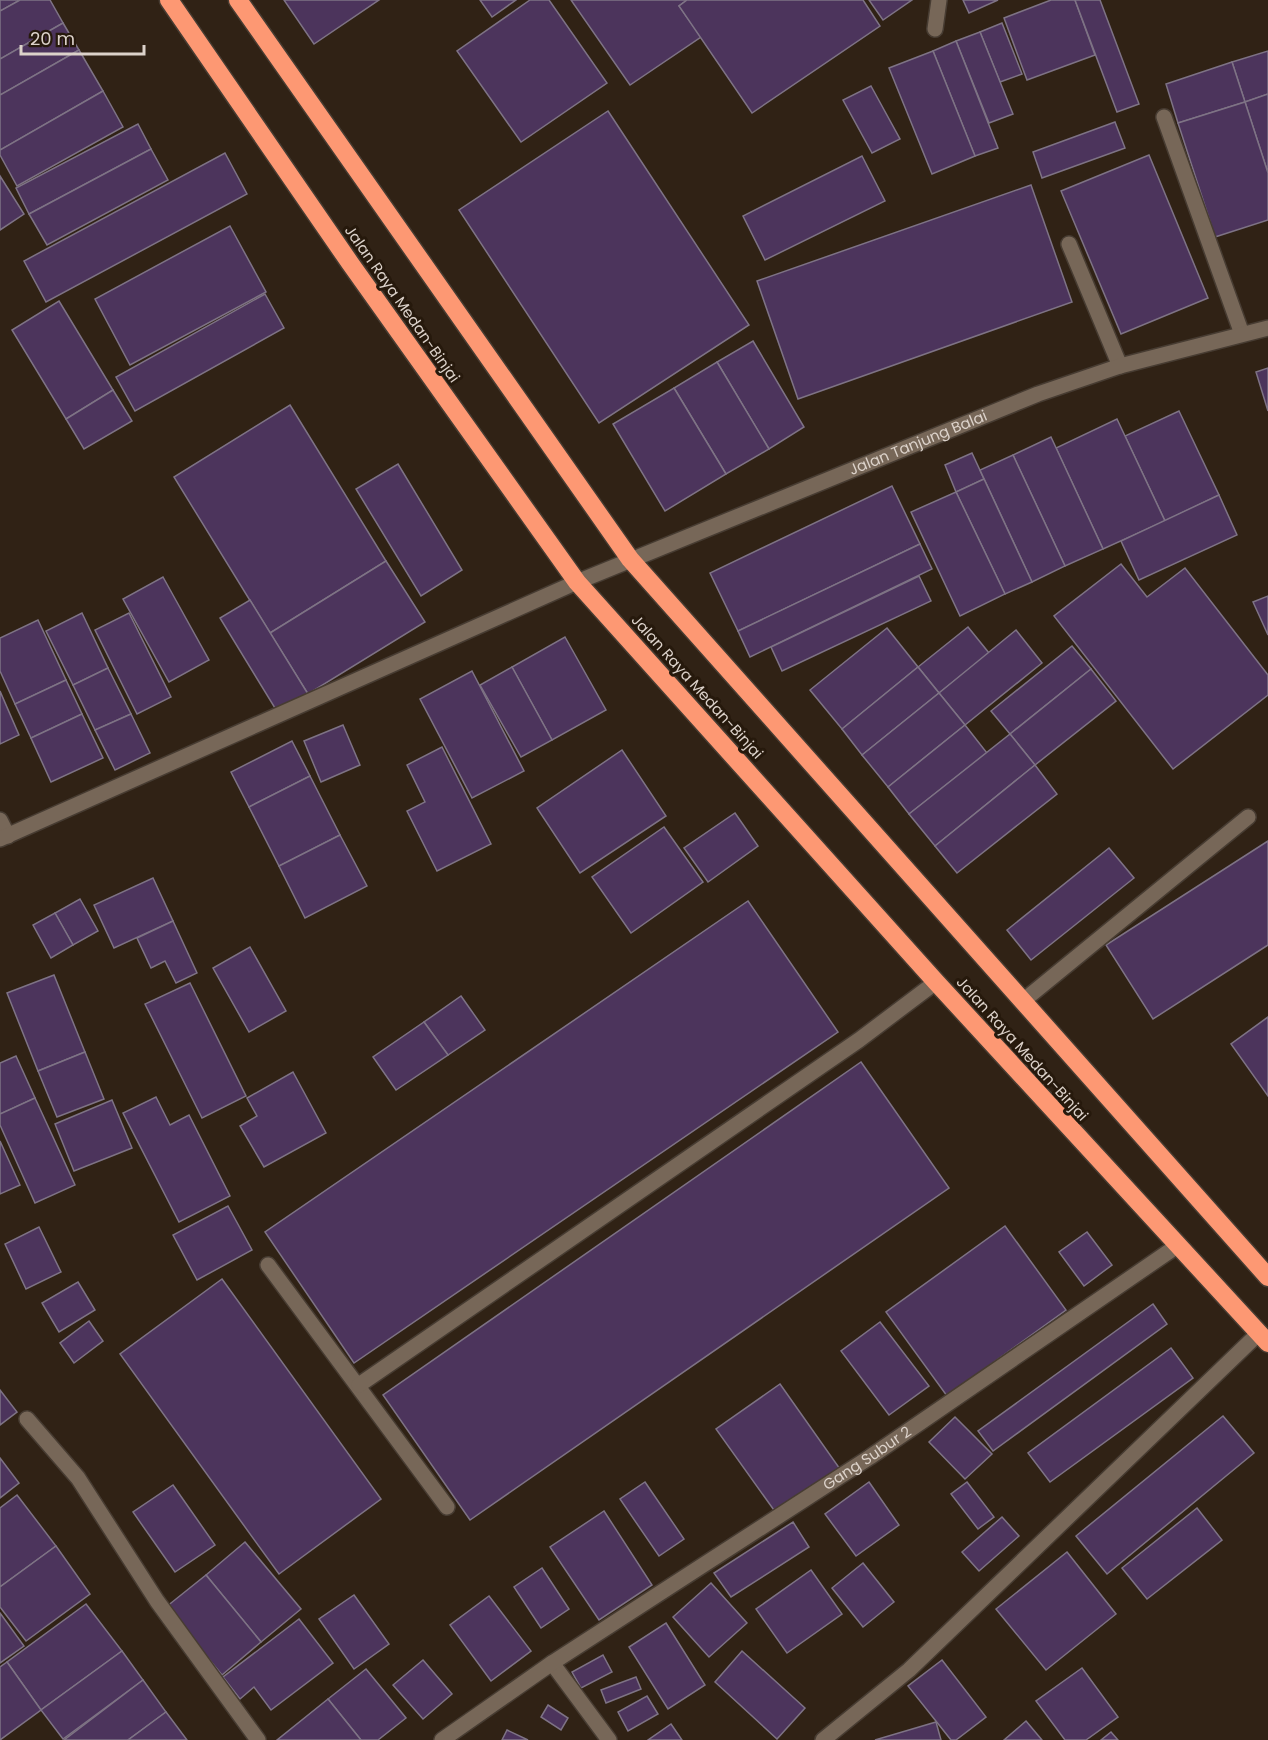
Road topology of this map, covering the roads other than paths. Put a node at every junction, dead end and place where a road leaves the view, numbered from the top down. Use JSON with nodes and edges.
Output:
{"nodes":[{"id":1,"x":168,"y":0,"type":"edge"},
{"id":2,"x":238,"y":0,"type":"edge"},
{"id":3,"x":939,"y":0,"type":"edge"},
{"id":4,"x":935,"y":29,"type":"dead end"},
{"id":5,"x":1164,"y":117,"type":"dead end"},
{"id":6,"x":1069,"y":244,"type":"dead end"},
{"id":7,"x":1268,"y":328,"type":"edge"},
{"id":8,"x":1242,"y":334,"type":"junction"},
{"id":9,"x":1120,"y":366,"type":"junction"},
{"id":10,"x":630,"y":559,"type":"junction"},
{"id":11,"x":577,"y":582,"type":"junction"},
{"id":12,"x":1248,"y":817,"type":"dead end"},
{"id":13,"x":0,"y":820,"type":"edge"},
{"id":14,"x":4,"y":837,"type":"edge"},
{"id":15,"x":936,"y":982,"type":"junction"},
{"id":16,"x":1023,"y":1001,"type":"junction"},
{"id":17,"x":1177,"y":1246,"type":"junction"},
{"id":18,"x":268,"y":1265,"type":"dead end"},
{"id":19,"x":1268,"y":1277,"type":"edge"},
{"id":20,"x":1263,"y":1338,"type":"edge"},
{"id":21,"x":359,"y":1385,"type":"junction"},
{"id":22,"x":27,"y":1419,"type":"dead end"},
{"id":23,"x":447,"y":1507,"type":"dead end"},
{"id":24,"x":552,"y":1663,"type":"junction"},
{"id":25,"x":258,"y":1740,"type":"edge"},
{"id":26,"x":442,"y":1740,"type":"edge"},
{"id":27,"x":609,"y":1740,"type":"edge"},
{"id":28,"x":823,"y":1740,"type":"edge"}],
"edges":[{"from":1,"to":11,"type":"highway","name":"Jalan Raya Medan-Binjai"},
{"from":2,"to":10,"type":"highway"},
{"from":3,"to":4,"type":"street"},
{"from":5,"to":8,"type":"street"},
{"from":6,"to":9,"type":"street"},
{"from":7,"to":8,"type":"street","name":"Jalan Tanjung Balai"},
{"from":8,"to":9,"type":"street","name":"Jalan Tanjung Balai"},
{"from":9,"to":10,"type":"street","name":"Jalan Tanjung Balai"},
{"from":10,"to":11,"type":"street","name":"Jalan Tanjung Balai"},
{"from":10,"to":16,"type":"highway"},
{"from":11,"to":14,"type":"street","name":"Jalan Tanjung Balai"},
{"from":11,"to":15,"type":"highway","name":"Jalan Raya Medan-Binjai"},
{"from":12,"to":16,"type":"street"},
{"from":13,"to":14,"type":"street"},
{"from":15,"to":17,"type":"highway","name":"Jalan Raya Medan-Binjai"},
{"from":15,"to":21,"type":"street"},
{"from":16,"to":19,"type":"highway"},
{"from":17,"to":20,"type":"highway","name":"Jalan Raya Medan-Binjai"},
{"from":17,"to":24,"type":"street","name":"Gang Subur 2"},
{"from":18,"to":21,"type":"street"},
{"from":20,"to":28,"type":"street"},
{"from":21,"to":23,"type":"street"},
{"from":22,"to":25,"type":"street"},
{"from":24,"to":26,"type":"street","name":"Gang Subur 2"},
{"from":24,"to":27,"type":"street"}]}
